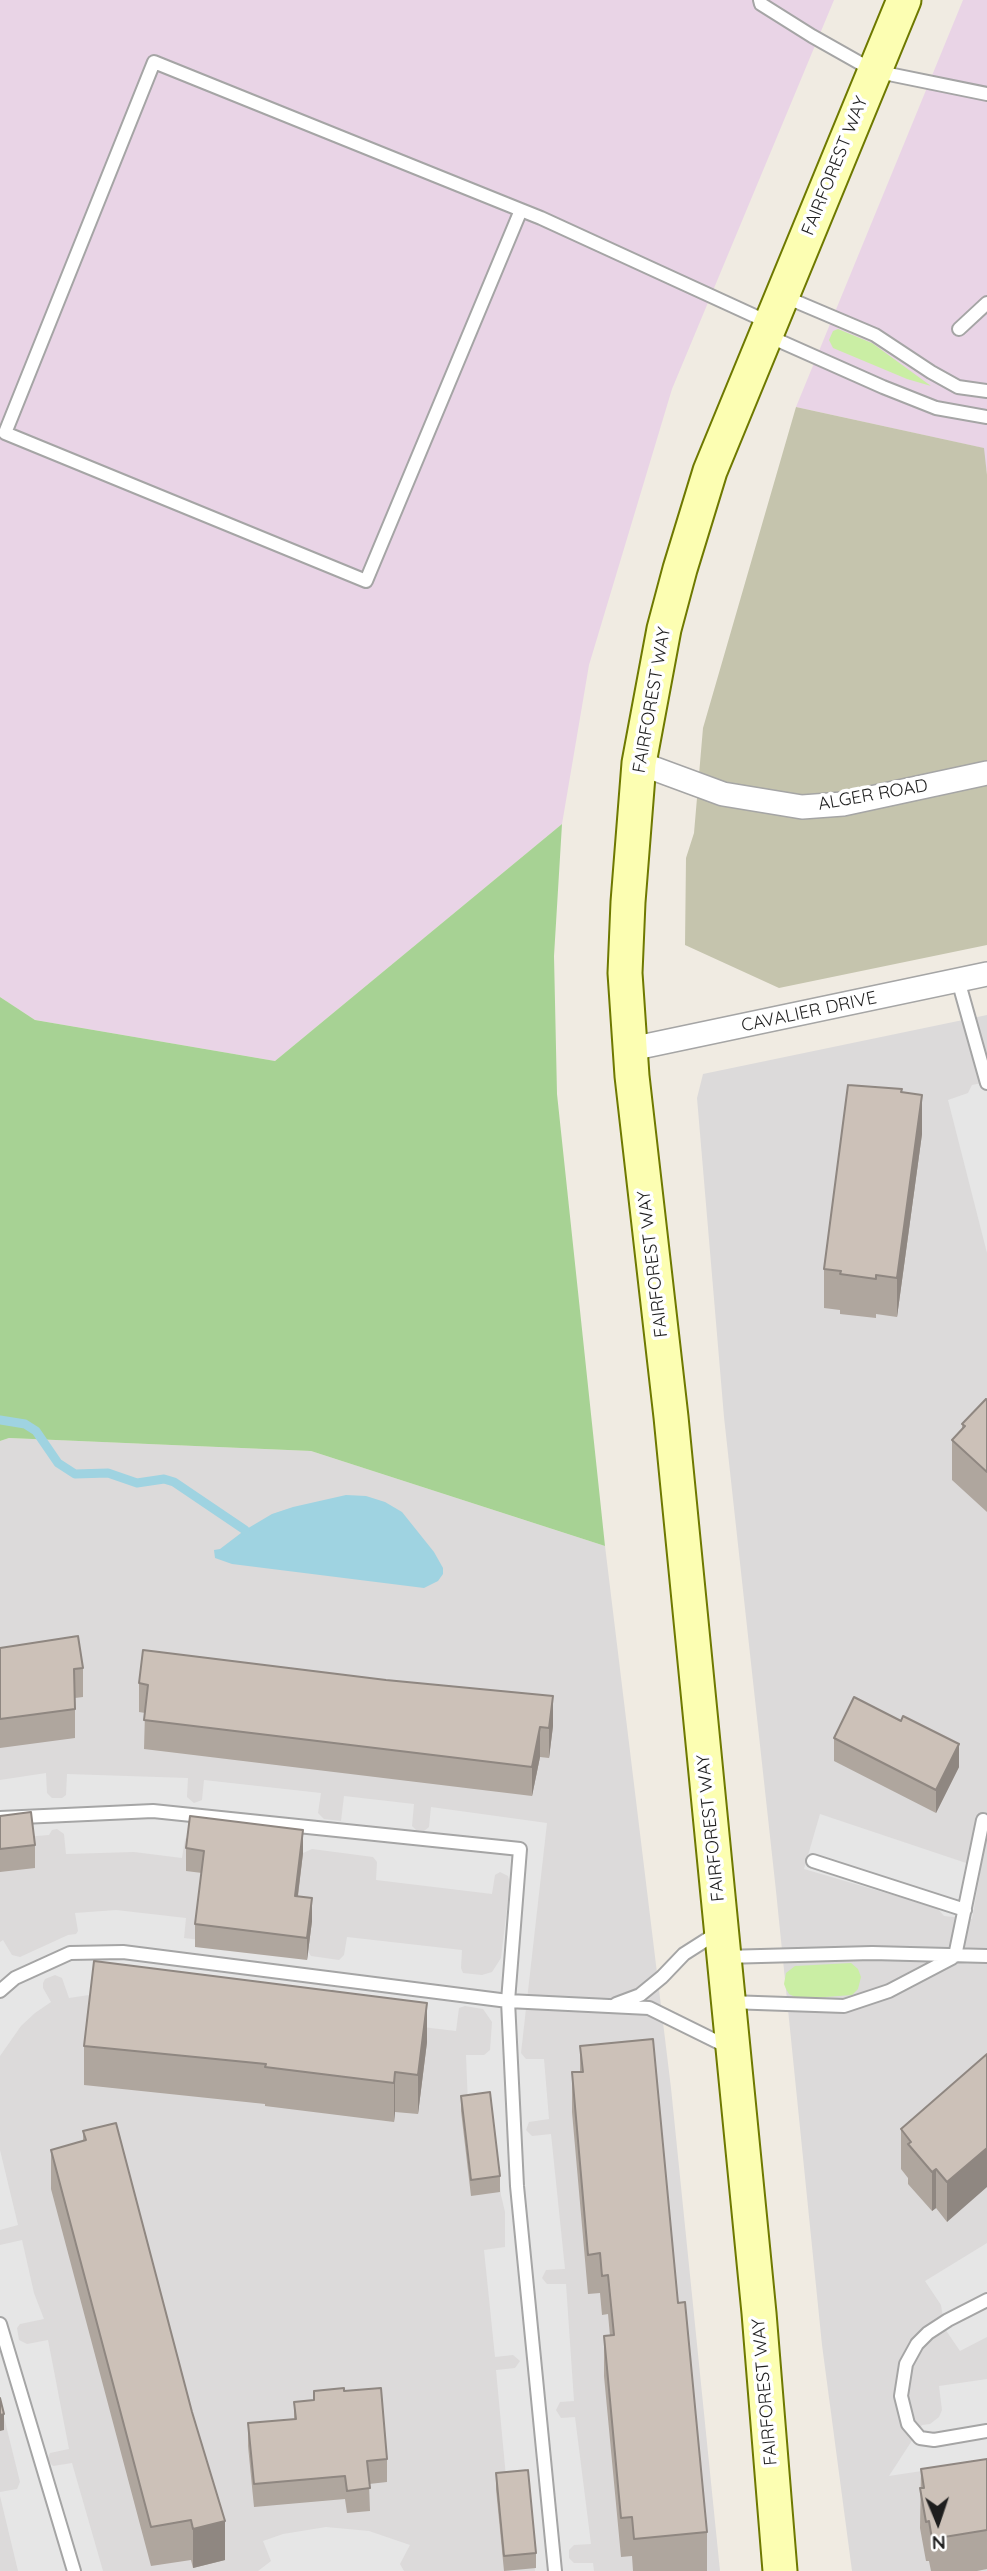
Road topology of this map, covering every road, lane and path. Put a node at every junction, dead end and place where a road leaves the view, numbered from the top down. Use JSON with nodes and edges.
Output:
{"nodes":[{"id":1,"x":760,"y":0,"type":"edge"},
{"id":2,"x":904,"y":0,"type":"edge"},
{"id":3,"x":874,"y":71,"type":"junction"},
{"id":4,"x":987,"y":94,"type":"edge"},
{"id":5,"x":521,"y":210,"type":"junction"},
{"id":6,"x":987,"y":303,"type":"edge"},
{"id":7,"x":773,"y":318,"type":"junction"},
{"id":8,"x":959,"y":330,"type":"dead end"},
{"id":9,"x":987,"y":391,"type":"edge"},
{"id":10,"x":987,"y":417,"type":"edge"},
{"id":11,"x":639,"y":763,"type":"junction"},
{"id":12,"x":987,"y":773,"type":"edge"},
{"id":13,"x":987,"y":974,"type":"edge"},
{"id":14,"x":958,"y":980,"type":"junction"},
{"id":15,"x":631,"y":1049,"type":"junction"},
{"id":16,"x":987,"y":1083,"type":"edge"},
{"id":17,"x":0,"y":1818,"type":"edge"},
{"id":18,"x":983,"y":1820,"type":"dead end"},
{"id":19,"x":814,"y":1861,"type":"dead end"},
{"id":20,"x":965,"y":1910,"type":"junction"},
{"id":21,"x":722,"y":1944,"type":"junction"},
{"id":22,"x":955,"y":1956,"type":"junction"},
{"id":23,"x":987,"y":1956,"type":"edge"},
{"id":24,"x":0,"y":1991,"type":"edge"},
{"id":25,"x":508,"y":2001,"type":"junction"},
{"id":26,"x":727,"y":2001,"type":"junction"},
{"id":27,"x":609,"y":2006,"type":"junction"},
{"id":28,"x":732,"y":2049,"type":"junction"},
{"id":29,"x":987,"y":2300,"type":"edge"},
{"id":30,"x":0,"y":2323,"type":"edge"},
{"id":31,"x":987,"y":2431,"type":"edge"},
{"id":32,"x":74,"y":2571,"type":"edge"},
{"id":33,"x":555,"y":2571,"type":"edge"},
{"id":34,"x":780,"y":2571,"type":"edge"}],
"edges":[{"from":1,"to":3,"type":"lane"},
{"from":2,"to":3,"type":"main road","name":"FAIRFOREST WAY"},
{"from":3,"to":4,"type":"lane"},
{"from":3,"to":7,"type":"main road","name":"FAIRFOREST WAY"},
{"from":5,"to":5,"type":"lane"},
{"from":5,"to":7,"type":"lane"},
{"from":6,"to":8,"type":"lane"},
{"from":7,"to":9,"type":"lane"},
{"from":7,"to":10,"type":"lane"},
{"from":7,"to":11,"type":"main road","name":"FAIRFOREST WAY"},
{"from":11,"to":12,"type":"street","name":"ALGER ROAD"},
{"from":11,"to":15,"type":"main road","name":"FAIRFOREST WAY"},
{"from":13,"to":14,"type":"street","name":"CAVALIER DRIVE"},
{"from":14,"to":15,"type":"street","name":"CAVALIER DRIVE"},
{"from":14,"to":16,"type":"lane"},
{"from":15,"to":21,"type":"main road","name":"FAIRFOREST WAY"},
{"from":17,"to":25,"type":"lane"},
{"from":18,"to":20,"type":"lane"},
{"from":19,"to":20,"type":"lane"},
{"from":20,"to":22,"type":"lane"},
{"from":21,"to":22,"type":"lane"},
{"from":21,"to":26,"type":"main road","name":"FAIRFOREST WAY"},
{"from":21,"to":27,"type":"lane"},
{"from":22,"to":23,"type":"lane"},
{"from":22,"to":26,"type":"lane"},
{"from":24,"to":25,"type":"lane"},
{"from":25,"to":27,"type":"lane"},
{"from":25,"to":33,"type":"lane"},
{"from":26,"to":28,"type":"main road","name":"FAIRFOREST WAY"},
{"from":27,"to":28,"type":"lane"},
{"from":28,"to":34,"type":"main road","name":"FAIRFOREST WAY"},
{"from":29,"to":31,"type":"lane"},
{"from":30,"to":32,"type":"lane"}]}
